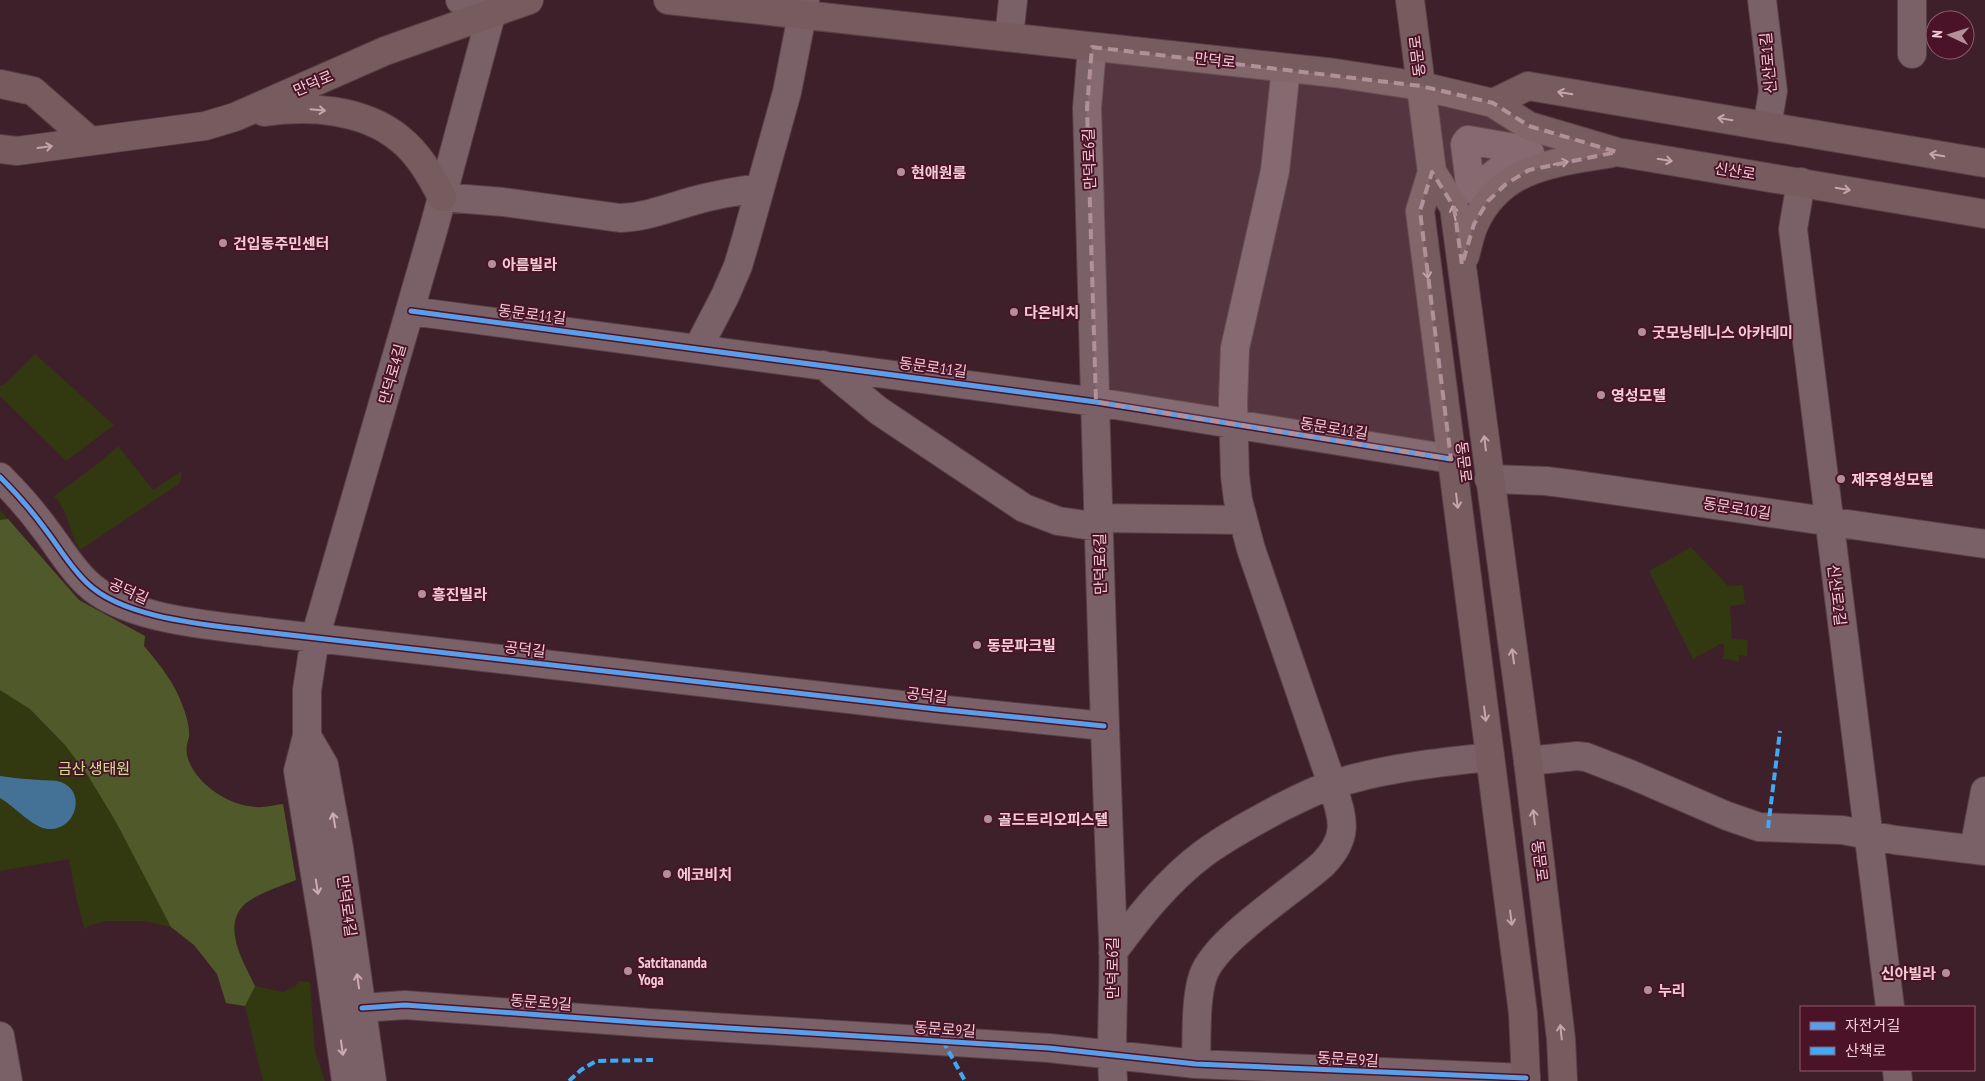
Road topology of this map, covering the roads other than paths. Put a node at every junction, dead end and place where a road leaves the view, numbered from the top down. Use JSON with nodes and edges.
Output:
{"nodes":[{"id":1,"x":460,"y":0,"type":"edge"},
{"id":2,"x":529,"y":0,"type":"edge"},
{"id":3,"x":668,"y":0,"type":"edge"},
{"id":4,"x":1013,"y":0,"type":"edge"},
{"id":5,"x":1410,"y":0,"type":"edge"},
{"id":6,"x":1762,"y":0,"type":"edge"},
{"id":7,"x":1912,"y":0,"type":"edge"},
{"id":8,"x":494,"y":7,"type":"edge"},
{"id":9,"x":804,"y":7,"type":"edge"},
{"id":10,"x":1009,"y":37,"type":"junction"},
{"id":11,"x":1092,"y":46,"type":"junction"},
{"id":12,"x":1912,"y":54,"type":"dead end"},
{"id":13,"x":1286,"y":68,"type":"junction"},
{"id":14,"x":0,"y":84,"type":"edge"},
{"id":15,"x":1421,"y":86,"type":"junction"},
{"id":16,"x":1493,"y":103,"type":"junction"},
{"id":17,"x":235,"y":117,"type":"junction"},
{"id":18,"x":1767,"y":126,"type":"junction"},
{"id":19,"x":90,"y":141,"type":"junction"},
{"id":20,"x":0,"y":149,"type":"edge"},
{"id":21,"x":1617,"y":152,"type":"junction"},
{"id":22,"x":1985,"y":163,"type":"edge"},
{"id":23,"x":1432,"y":172,"type":"junction"},
{"id":24,"x":1801,"y":182,"type":"junction"},
{"id":25,"x":759,"y":188,"type":"junction"},
{"id":26,"x":442,"y":198,"type":"junction"},
{"id":27,"x":1985,"y":214,"type":"edge"},
{"id":28,"x":1462,"y":265,"type":"junction"},
{"id":29,"x":410,"y":310,"type":"junction"},
{"id":30,"x":698,"y":348,"type":"junction"},
{"id":31,"x":823,"y":365,"type":"junction"},
{"id":32,"x":1096,"y":402,"type":"junction"},
{"id":33,"x":1235,"y":424,"type":"junction"},
{"id":34,"x":1451,"y":460,"type":"junction"},
{"id":35,"x":0,"y":477,"type":"edge"},
{"id":36,"x":1489,"y":479,"type":"junction"},
{"id":37,"x":1244,"y":520,"type":"junction"},
{"id":38,"x":1828,"y":522,"type":"junction"},
{"id":39,"x":1099,"y":523,"type":"junction"},
{"id":40,"x":1985,"y":544,"type":"edge"},
{"id":41,"x":314,"y":638,"type":"junction"},
{"id":42,"x":1104,"y":726,"type":"junction"},
{"id":43,"x":307,"y":736,"type":"junction"},
{"id":44,"x":1490,"y":757,"type":"junction"},
{"id":45,"x":1528,"y":761,"type":"junction"},
{"id":46,"x":1332,"y":784,"type":"junction"},
{"id":47,"x":1985,"y":791,"type":"edge"},
{"id":48,"x":1868,"y":834,"type":"junction"},
{"id":49,"x":1979,"y":850,"type":"edge"},
{"id":50,"x":1113,"y":952,"type":"junction"},
{"id":51,"x":1890,"y":1006,"type":"edge"},
{"id":52,"x":362,"y":1008,"type":"junction"},
{"id":53,"x":0,"y":1036,"type":"edge"},
{"id":54,"x":1196,"y":1064,"type":"junction"},
{"id":55,"x":1112,"y":1068,"type":"edge"},
{"id":56,"x":1526,"y":1080,"type":"edge"},
{"id":57,"x":8,"y":1081,"type":"edge"},
{"id":58,"x":346,"y":1081,"type":"edge"},
{"id":59,"x":372,"y":1081,"type":"edge"},
{"id":60,"x":1563,"y":1081,"type":"edge"}],
"edges":[{"from":1,"to":8,"type":"street"},
{"from":2,"to":8,"type":"main road","name":"만덕로"},
{"from":3,"to":9,"type":"main road","name":"만덕로"},
{"from":4,"to":10,"type":"street"},
{"from":5,"to":15,"type":"main road","name":"동문로"},
{"from":6,"to":18,"type":"street","name":"신산로1길"},
{"from":7,"to":12,"type":"street"},
{"from":8,"to":17,"type":"main road","name":"만덕로"},
{"from":8,"to":26,"type":"street","name":"만덕로4길"},
{"from":9,"to":10,"type":"main road","name":"만덕로"},
{"from":9,"to":25,"type":"street"},
{"from":10,"to":11,"type":"main road","name":"만덕로"},
{"from":11,"to":13,"type":"main road","name":"만덕로"},
{"from":11,"to":32,"type":"street","name":"만덕로6길"},
{"from":13,"to":15,"type":"main road","name":"만덕로"},
{"from":13,"to":33,"type":"street"},
{"from":14,"to":19,"type":"main road"},
{"from":15,"to":16,"type":"main road","name":"신산로"},
{"from":15,"to":23,"type":"main road","name":"동문로"},
{"from":18,"to":16,"type":"main road","one_way":true},
{"from":16,"to":21,"type":"main road","name":"신산로"},
{"from":17,"to":19,"type":"main road","name":"만덕로"},
{"from":17,"to":26,"type":"main road","one_way":true},
{"from":22,"to":18,"type":"main road","one_way":true},
{"from":20,"to":19,"type":"main road","name":"만덕로","one_way":true},
{"from":21,"to":24,"type":"main road","name":"신산로","one_way":true},
{"from":28,"to":21,"type":"main road","one_way":true},
{"from":28,"to":23,"type":"main road","name":"동문로","one_way":true},
{"from":23,"to":34,"type":"main road","name":"동문로","one_way":true},
{"from":24,"to":27,"type":"main road","name":"신산로","one_way":true},
{"from":24,"to":38,"type":"street","name":"신산로2길"},
{"from":25,"to":26,"type":"street"},
{"from":25,"to":30,"type":"street"},
{"from":26,"to":29,"type":"street","name":"만덕로4길"},
{"from":36,"to":28,"type":"main road","name":"동문로","one_way":true},
{"from":29,"to":30,"type":"street","name":"동문로11길"},
{"from":29,"to":41,"type":"street","name":"만덕로4길"},
{"from":30,"to":31,"type":"street","name":"동문로11길"},
{"from":31,"to":32,"type":"street","name":"동문로11길"},
{"from":31,"to":39,"type":"street"},
{"from":32,"to":33,"type":"street","name":"동문로11길"},
{"from":32,"to":39,"type":"street","name":"만덕로6길"},
{"from":33,"to":34,"type":"street","name":"동문로11길"},
{"from":33,"to":37,"type":"street"},
{"from":34,"to":44,"type":"main road","name":"동문로","one_way":true},
{"from":35,"to":41,"type":"street","name":"공덕길"},
{"from":36,"to":38,"type":"street","name":"동문로10길"},
{"from":45,"to":36,"type":"main road","name":"동문로","one_way":true},
{"from":37,"to":39,"type":"street"},
{"from":37,"to":46,"type":"street"},
{"from":38,"to":40,"type":"street","name":"동문로10길"},
{"from":38,"to":48,"type":"street","name":"신산로2길"},
{"from":39,"to":42,"type":"street","name":"만덕로6길"},
{"from":41,"to":42,"type":"street","name":"공덕길"},
{"from":41,"to":43,"type":"street","name":"만덕로4길"},
{"from":42,"to":50,"type":"street","name":"만덕로6길"},
{"from":52,"to":43,"type":"street","name":"만덕로4길","one_way":true},
{"from":43,"to":58,"type":"street","name":"만덕로4길","one_way":true},
{"from":44,"to":46,"type":"street"},
{"from":44,"to":56,"type":"main road","name":"동문로","one_way":true},
{"from":45,"to":48,"type":"street"},
{"from":60,"to":45,"type":"main road","name":"동문로","one_way":true},
{"from":46,"to":50,"type":"street"},
{"from":46,"to":54,"type":"street"},
{"from":47,"to":49,"type":"street"},
{"from":48,"to":49,"type":"street"},
{"from":48,"to":51,"type":"street","name":"신산로2길"},
{"from":50,"to":55,"type":"street","name":"만덕로6길"},
{"from":52,"to":55,"type":"street","name":"동문로9길"},
{"from":52,"to":59,"type":"street","name":"만덕로4길"},
{"from":53,"to":57,"type":"street"},
{"from":54,"to":55,"type":"street","name":"동문로9길"},
{"from":54,"to":56,"type":"street","name":"동문로9길"}]}
